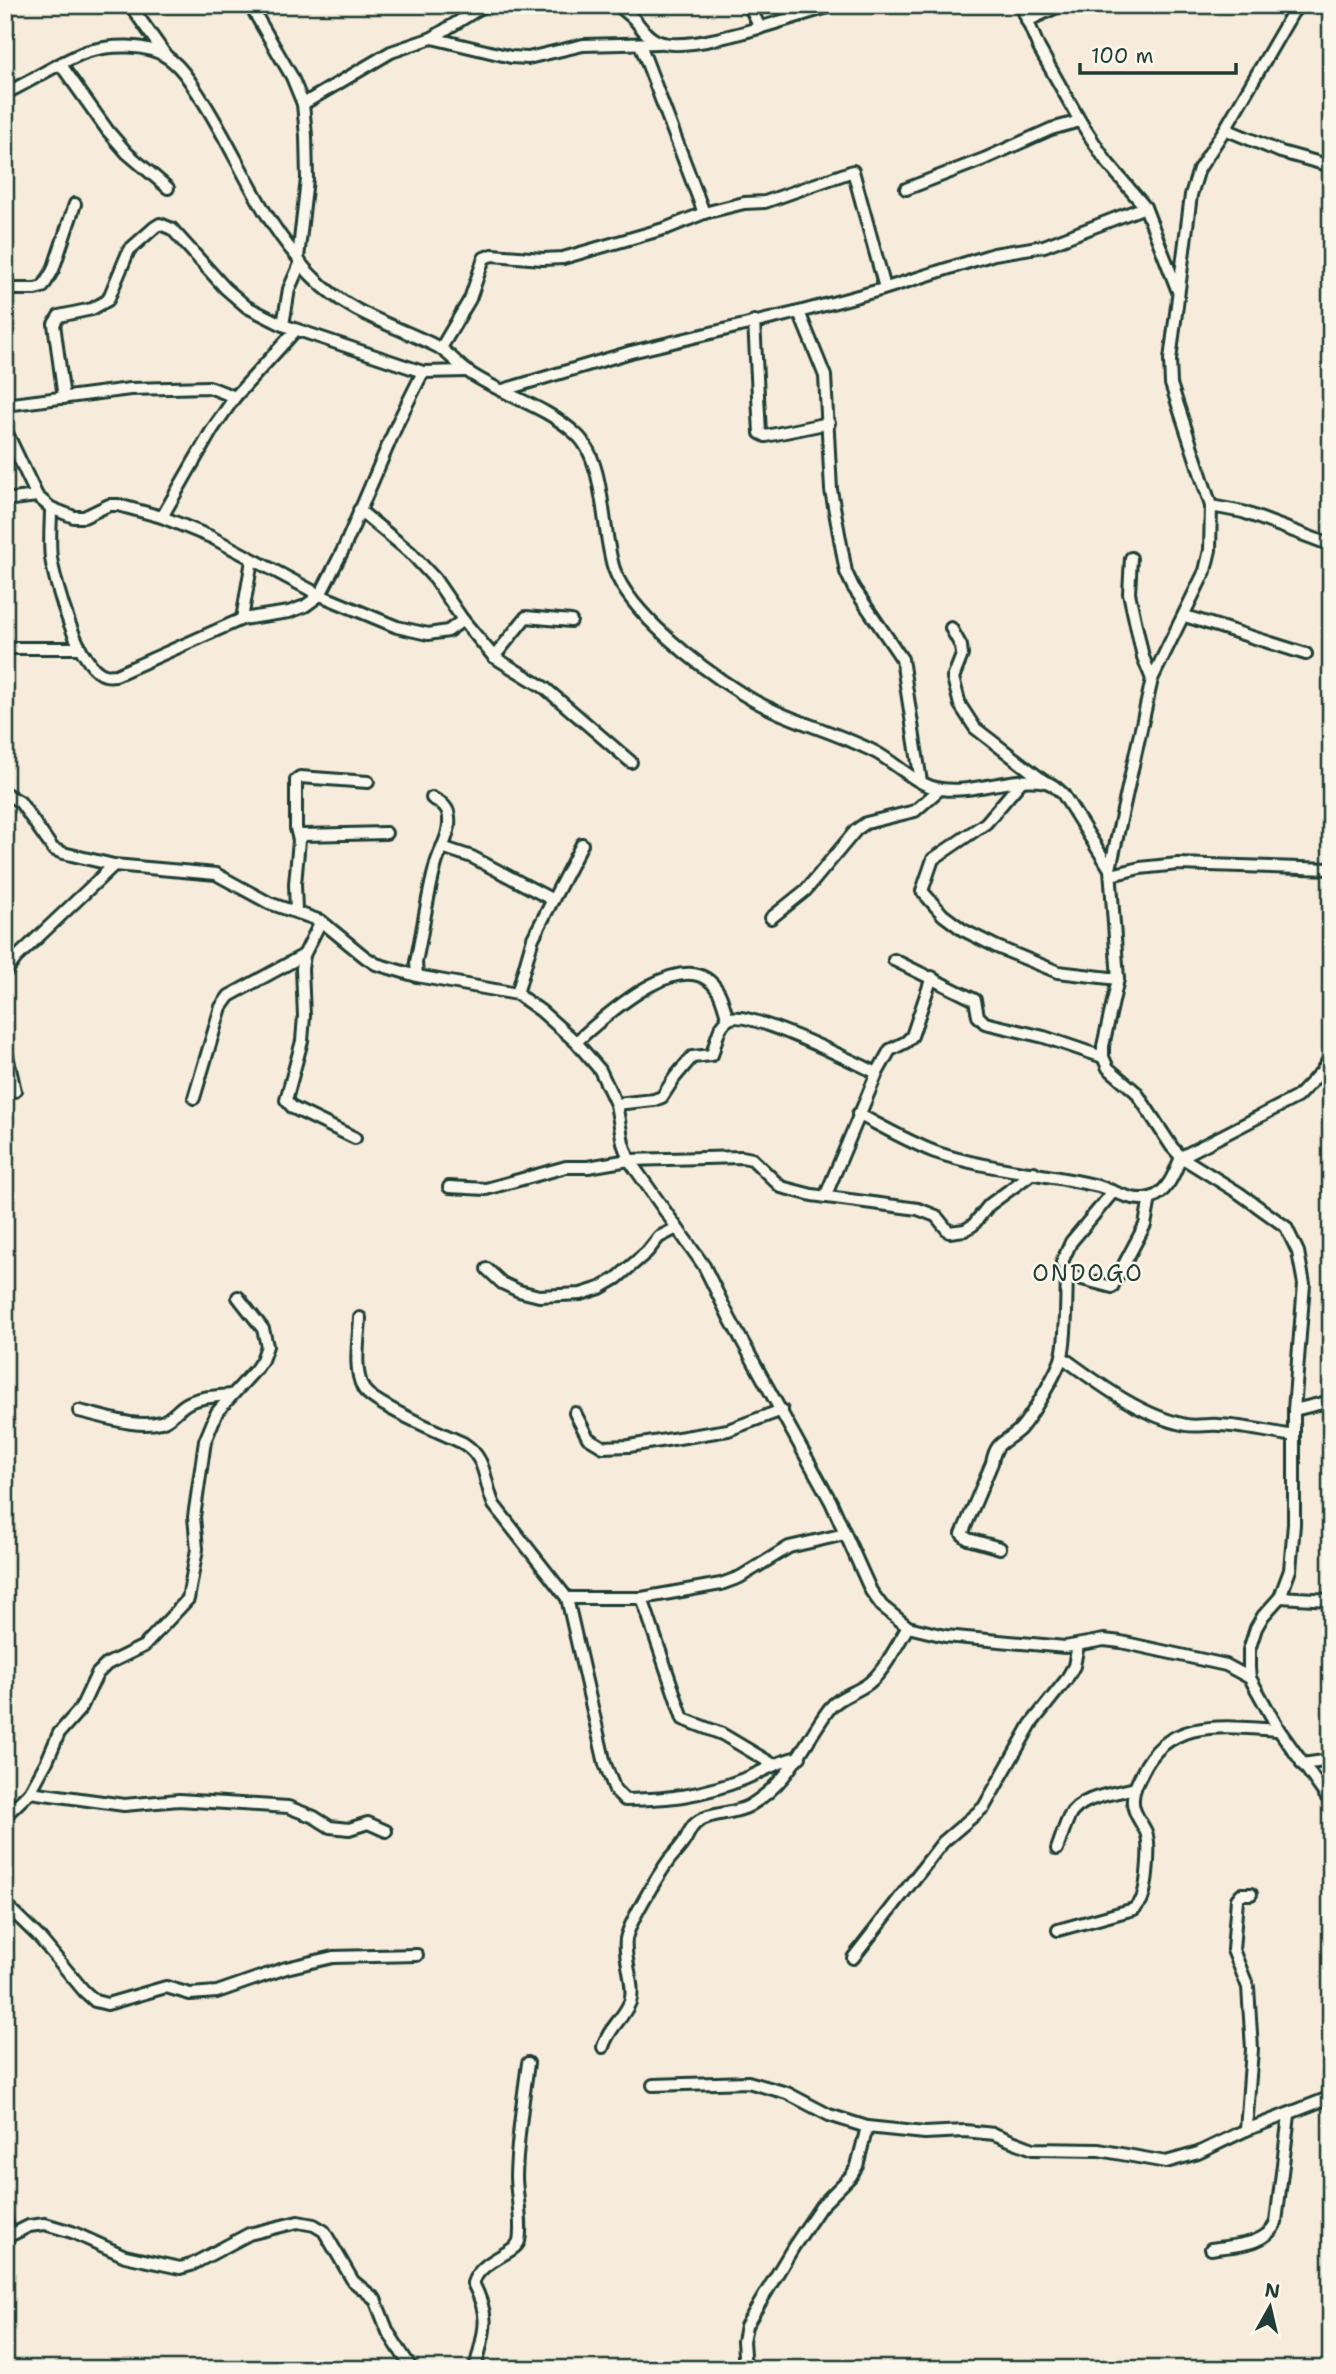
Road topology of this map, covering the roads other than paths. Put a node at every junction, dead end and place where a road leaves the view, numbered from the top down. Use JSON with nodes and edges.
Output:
{"nodes":[{"id":1,"x":130,"y":5,"type":"edge"},
{"id":2,"x":250,"y":5,"type":"edge"},
{"id":3,"x":485,"y":5,"type":"edge"},
{"id":4,"x":618,"y":5,"type":"edge"},
{"id":5,"x":749,"y":5,"type":"edge"},
{"id":6,"x":836,"y":5,"type":"edge"},
{"id":7,"x":1021,"y":5,"type":"edge"},
{"id":8,"x":1061,"y":5,"type":"edge"},
{"id":9,"x":1275,"y":5,"type":"edge"},
{"id":10,"x":1295,"y":8,"type":"edge"},
{"id":11,"x":1027,"y":21,"type":"junction"},
{"id":12,"x":760,"y":28,"type":"junction"},
{"id":13,"x":432,"y":38,"type":"junction"},
{"id":14,"x":659,"y":43,"type":"junction"},
{"id":15,"x":640,"y":44,"type":"junction"},
{"id":16,"x":167,"y":57,"type":"junction"},
{"id":17,"x":61,"y":65,"type":"junction"},
{"id":18,"x":5,"y":92,"type":"edge"},
{"id":19,"x":303,"y":104,"type":"junction"},
{"id":20,"x":1080,"y":121,"type":"junction"},
{"id":21,"x":1225,"y":129,"type":"junction"},
{"id":22,"x":1331,"y":166,"type":"edge"},
{"id":23,"x":168,"y":188,"type":"dead end"},
{"id":24,"x":906,"y":189,"type":"dead end"},
{"id":25,"x":75,"y":204,"type":"dead end"},
{"id":26,"x":1146,"y":207,"type":"junction"},
{"id":27,"x":704,"y":213,"type":"junction"},
{"id":28,"x":299,"y":261,"type":"junction"},
{"id":29,"x":885,"y":288,"type":"junction"},
{"id":30,"x":5,"y":289,"type":"edge"},
{"id":31,"x":1178,"y":292,"type":"junction"},
{"id":32,"x":799,"y":312,"type":"junction"},
{"id":33,"x":754,"y":321,"type":"junction"},
{"id":34,"x":283,"y":325,"type":"junction"},
{"id":35,"x":296,"y":330,"type":"junction"},
{"id":36,"x":441,"y":348,"type":"junction"},
{"id":37,"x":467,"y":371,"type":"junction"},
{"id":38,"x":423,"y":372,"type":"junction"},
{"id":39,"x":503,"y":390,"type":"junction"},
{"id":40,"x":235,"y":397,"type":"junction"},
{"id":41,"x":64,"y":398,"type":"junction"},
{"id":42,"x":5,"y":405,"type":"edge"},
{"id":43,"x":829,"y":423,"type":"junction"},
{"id":44,"x":5,"y":429,"type":"edge"},
{"id":45,"x":37,"y":496,"type":"junction"},
{"id":46,"x":5,"y":500,"type":"edge"},
{"id":47,"x":1211,"y":506,"type":"junction"},
{"id":48,"x":51,"y":508,"type":"junction"},
{"id":49,"x":359,"y":510,"type":"junction"},
{"id":50,"x":162,"y":517,"type":"junction"},
{"id":51,"x":1331,"y":545,"type":"edge"},
{"id":52,"x":1131,"y":558,"type":"dead end"},
{"id":53,"x":252,"y":560,"type":"junction"},
{"id":54,"x":320,"y":595,"type":"junction"},
{"id":55,"x":1185,"y":616,"type":"junction"},
{"id":56,"x":242,"y":619,"type":"junction"},
{"id":57,"x":463,"y":620,"type":"junction"},
{"id":58,"x":572,"y":621,"type":"dead end"},
{"id":59,"x":951,"y":628,"type":"dead end"},
{"id":60,"x":5,"y":648,"type":"edge"},
{"id":61,"x":80,"y":648,"type":"junction"},
{"id":62,"x":1306,"y":654,"type":"dead end"},
{"id":63,"x":494,"y":657,"type":"junction"},
{"id":64,"x":1152,"y":679,"type":"junction"},
{"id":65,"x":631,"y":761,"type":"dead end"},
{"id":66,"x":368,"y":782,"type":"dead end"},
{"id":67,"x":921,"y":782,"type":"junction"},
{"id":68,"x":1045,"y":782,"type":"junction"},
{"id":69,"x":1020,"y":783,"type":"junction"},
{"id":70,"x":940,"y":789,"type":"junction"},
{"id":71,"x":5,"y":793,"type":"edge"},
{"id":72,"x":432,"y":798,"type":"dead end"},
{"id":73,"x":386,"y":833,"type":"dead end"},
{"id":74,"x":299,"y":840,"type":"junction"},
{"id":75,"x":582,"y":844,"type":"dead end"},
{"id":76,"x":442,"y":848,"type":"junction"},
{"id":77,"x":114,"y":865,"type":"junction"},
{"id":78,"x":1331,"y":869,"type":"edge"},
{"id":79,"x":1110,"y":872,"type":"junction"},
{"id":80,"x":553,"y":900,"type":"junction"},
{"id":81,"x":296,"y":911,"type":"junction"},
{"id":82,"x":771,"y":918,"type":"dead end"},
{"id":83,"x":321,"y":921,"type":"junction"},
{"id":84,"x":303,"y":955,"type":"junction"},
{"id":85,"x":894,"y":960,"type":"dead end"},
{"id":86,"x":5,"y":973,"type":"edge"},
{"id":87,"x":417,"y":976,"type":"junction"},
{"id":88,"x":932,"y":977,"type":"junction"},
{"id":89,"x":1118,"y":979,"type":"junction"},
{"id":90,"x":517,"y":994,"type":"junction"},
{"id":91,"x":728,"y":1019,"type":"junction"},
{"id":92,"x":576,"y":1042,"type":"junction"},
{"id":93,"x":5,"y":1046,"type":"edge"},
{"id":94,"x":1331,"y":1056,"type":"edge"},
{"id":95,"x":1103,"y":1057,"type":"junction"},
{"id":96,"x":877,"y":1073,"type":"junction"},
{"id":97,"x":15,"y":1091,"type":"dead end"},
{"id":98,"x":194,"y":1098,"type":"dead end"},
{"id":99,"x":616,"y":1104,"type":"junction"},
{"id":100,"x":858,"y":1114,"type":"junction"},
{"id":101,"x":355,"y":1138,"type":"dead end"},
{"id":102,"x":1181,"y":1157,"type":"junction"},
{"id":103,"x":629,"y":1160,"type":"junction"},
{"id":104,"x":1034,"y":1172,"type":"junction"},
{"id":105,"x":449,"y":1188,"type":"dead end"},
{"id":106,"x":1113,"y":1192,"type":"junction"},
{"id":107,"x":825,"y":1197,"type":"junction"},
{"id":108,"x":1150,"y":1198,"type":"junction"},
{"id":109,"x":677,"y":1228,"type":"junction"},
{"id":110,"x":487,"y":1269,"type":"dead end"},
{"id":111,"x":1067,"y":1275,"type":"junction"},
{"id":112,"x":238,"y":1297,"type":"dead end"},
{"id":113,"x":360,"y":1318,"type":"dead end"},
{"id":114,"x":1062,"y":1357,"type":"junction"},
{"id":115,"x":231,"y":1395,"type":"junction"},
{"id":116,"x":1331,"y":1401,"type":"edge"},
{"id":117,"x":79,"y":1410,"type":"dead end"},
{"id":118,"x":782,"y":1410,"type":"junction"},
{"id":119,"x":1294,"y":1410,"type":"junction"},
{"id":120,"x":575,"y":1413,"type":"dead end"},
{"id":121,"x":1294,"y":1436,"type":"junction"},
{"id":122,"x":845,"y":1534,"type":"junction"},
{"id":123,"x":1000,"y":1548,"type":"dead end"},
{"id":124,"x":1280,"y":1597,"type":"junction"},
{"id":125,"x":567,"y":1598,"type":"junction"},
{"id":126,"x":642,"y":1598,"type":"junction"},
{"id":127,"x":1331,"y":1600,"type":"edge"},
{"id":128,"x":908,"y":1627,"type":"junction"},
{"id":129,"x":1078,"y":1645,"type":"junction"},
{"id":130,"x":1250,"y":1678,"type":"junction"},
{"id":131,"x":1279,"y":1730,"type":"junction"},
{"id":132,"x":800,"y":1757,"type":"junction"},
{"id":133,"x":1331,"y":1760,"type":"edge"},
{"id":134,"x":1302,"y":1763,"type":"junction"},
{"id":135,"x":774,"y":1765,"type":"junction"},
{"id":136,"x":1135,"y":1788,"type":"junction"},
{"id":137,"x":30,"y":1792,"type":"junction"},
{"id":138,"x":1331,"y":1803,"type":"edge"},
{"id":139,"x":5,"y":1816,"type":"edge"},
{"id":140,"x":386,"y":1831,"type":"dead end"},
{"id":141,"x":1058,"y":1849,"type":"dead end"},
{"id":142,"x":1251,"y":1894,"type":"dead end"},
{"id":143,"x":5,"y":1904,"type":"edge"},
{"id":144,"x":1058,"y":1930,"type":"dead end"},
{"id":145,"x":417,"y":1955,"type":"dead end"},
{"id":146,"x":853,"y":1958,"type":"dead end"},
{"id":147,"x":603,"y":2047,"type":"dead end"},
{"id":148,"x":528,"y":2063,"type":"dead end"},
{"id":149,"x":653,"y":2085,"type":"dead end"},
{"id":150,"x":1331,"y":2097,"type":"edge"},
{"id":151,"x":1289,"y":2115,"type":"junction"},
{"id":152,"x":867,"y":2127,"type":"junction"},
{"id":153,"x":1246,"y":2130,"type":"junction"},
{"id":154,"x":5,"y":2216,"type":"edge"},
{"id":155,"x":8,"y":2236,"type":"edge"},
{"id":156,"x":1211,"y":2249,"type":"dead end"},
{"id":157,"x":412,"y":2369,"type":"edge"},
{"id":158,"x":475,"y":2369,"type":"edge"},
{"id":159,"x":745,"y":2369,"type":"edge"}],
"edges":[{"from":1,"to":16,"type":"street"},
{"from":2,"to":19,"type":"street"},
{"from":3,"to":13,"type":"street"},
{"from":4,"to":14,"type":"street"},
{"from":5,"to":12,"type":"street"},
{"from":6,"to":12,"type":"street"},
{"from":7,"to":11,"type":"street"},
{"from":8,"to":11,"type":"street"},
{"from":9,"to":10,"type":"street"},
{"from":10,"to":21,"type":"street"},
{"from":11,"to":20,"type":"street"},
{"from":12,"to":14,"type":"street"},
{"from":13,"to":15,"type":"street"},
{"from":13,"to":19,"type":"street"},
{"from":14,"to":15,"type":"street"},
{"from":15,"to":27,"type":"street"},
{"from":16,"to":17,"type":"street"},
{"from":16,"to":28,"type":"street"},
{"from":17,"to":18,"type":"street"},
{"from":17,"to":23,"type":"street"},
{"from":19,"to":28,"type":"street"},
{"from":20,"to":24,"type":"street"},
{"from":20,"to":26,"type":"street"},
{"from":21,"to":22,"type":"street"},
{"from":21,"to":31,"type":"street"},
{"from":25,"to":30,"type":"street"},
{"from":26,"to":29,"type":"street"},
{"from":26,"to":31,"type":"street"},
{"from":27,"to":29,"type":"street"},
{"from":27,"to":36,"type":"street"},
{"from":28,"to":34,"type":"street"},
{"from":28,"to":36,"type":"street"},
{"from":29,"to":32,"type":"street"},
{"from":31,"to":47,"type":"street"},
{"from":32,"to":33,"type":"street"},
{"from":32,"to":43,"type":"street"},
{"from":33,"to":39,"type":"street"},
{"from":33,"to":43,"type":"street"},
{"from":34,"to":35,"type":"street"},
{"from":34,"to":41,"type":"street"},
{"from":35,"to":38,"type":"street"},
{"from":35,"to":40,"type":"street"},
{"from":36,"to":37,"type":"street"},
{"from":37,"to":38,"type":"street"},
{"from":37,"to":39,"type":"street"},
{"from":38,"to":49,"type":"street"},
{"from":39,"to":67,"type":"street"},
{"from":40,"to":41,"type":"street"},
{"from":40,"to":50,"type":"street"},
{"from":41,"to":42,"type":"street"},
{"from":43,"to":67,"type":"street"},
{"from":44,"to":45,"type":"street"},
{"from":45,"to":46,"type":"street"},
{"from":45,"to":48,"type":"street"},
{"from":47,"to":51,"type":"street"},
{"from":47,"to":55,"type":"street"},
{"from":48,"to":50,"type":"street"},
{"from":48,"to":61,"type":"street"},
{"from":49,"to":54,"type":"street"},
{"from":49,"to":57,"type":"street"},
{"from":50,"to":53,"type":"street"},
{"from":52,"to":64,"type":"street"},
{"from":53,"to":54,"type":"street"},
{"from":53,"to":56,"type":"street"},
{"from":54,"to":56,"type":"street"},
{"from":54,"to":57,"type":"street"},
{"from":55,"to":62,"type":"street"},
{"from":55,"to":64,"type":"street"},
{"from":56,"to":61,"type":"street"},
{"from":57,"to":63,"type":"street"},
{"from":58,"to":63,"type":"street"},
{"from":59,"to":68,"type":"street"},
{"from":60,"to":61,"type":"street"},
{"from":63,"to":65,"type":"street"},
{"from":64,"to":79,"type":"street"},
{"from":66,"to":74,"type":"street"},
{"from":67,"to":70,"type":"street"},
{"from":68,"to":69,"type":"street"},
{"from":68,"to":79,"type":"street"},
{"from":69,"to":70,"type":"street"},
{"from":69,"to":89,"type":"street"},
{"from":70,"to":82,"type":"street"},
{"from":71,"to":77,"type":"street"},
{"from":72,"to":76,"type":"street"},
{"from":73,"to":74,"type":"street"},
{"from":74,"to":81,"type":"street"},
{"from":75,"to":80,"type":"street"},
{"from":76,"to":80,"type":"street"},
{"from":76,"to":87,"type":"street"},
{"from":77,"to":81,"type":"street"},
{"from":77,"to":86,"type":"street"},
{"from":78,"to":79,"type":"street"},
{"from":79,"to":89,"type":"street"},
{"from":80,"to":90,"type":"street"},
{"from":81,"to":83,"type":"street"},
{"from":83,"to":84,"type":"street"},
{"from":83,"to":87,"type":"street"},
{"from":84,"to":98,"type":"street"},
{"from":84,"to":101,"type":"street"},
{"from":85,"to":88,"type":"street"},
{"from":87,"to":90,"type":"street"},
{"from":88,"to":95,"type":"street"},
{"from":88,"to":96,"type":"street"},
{"from":89,"to":95,"type":"street"},
{"from":90,"to":92,"type":"street"},
{"from":91,"to":92,"type":"street"},
{"from":91,"to":96,"type":"street"},
{"from":91,"to":99,"type":"street"},
{"from":92,"to":99,"type":"street"},
{"from":93,"to":97,"type":"street"},
{"from":94,"to":102,"type":"street"},
{"from":95,"to":102,"type":"street"},
{"from":96,"to":100,"type":"street"},
{"from":99,"to":103,"type":"street"},
{"from":100,"to":104,"type":"street"},
{"from":100,"to":107,"type":"street"},
{"from":102,"to":108,"type":"street"},
{"from":102,"to":119,"type":"street"},
{"from":103,"to":105,"type":"street"},
{"from":103,"to":107,"type":"street"},
{"from":103,"to":109,"type":"street"},
{"from":104,"to":106,"type":"street"},
{"from":104,"to":107,"type":"street"},
{"from":106,"to":108,"type":"street"},
{"from":106,"to":111,"type":"street"},
{"from":108,"to":111,"type":"street"},
{"from":109,"to":110,"type":"street"},
{"from":109,"to":118,"type":"street"},
{"from":111,"to":114,"type":"street"},
{"from":112,"to":115,"type":"street"},
{"from":113,"to":125,"type":"street"},
{"from":114,"to":121,"type":"street"},
{"from":114,"to":123,"type":"street"},
{"from":115,"to":117,"type":"street"},
{"from":115,"to":137,"type":"street"},
{"from":116,"to":119,"type":"street"},
{"from":118,"to":120,"type":"street"},
{"from":118,"to":122,"type":"street"},
{"from":119,"to":121,"type":"street"},
{"from":121,"to":124,"type":"street"},
{"from":122,"to":126,"type":"street"},
{"from":122,"to":128,"type":"street"},
{"from":124,"to":127,"type":"street"},
{"from":124,"to":130,"type":"street"},
{"from":125,"to":126,"type":"street"},
{"from":125,"to":135,"type":"street"},
{"from":126,"to":135,"type":"street"},
{"from":128,"to":129,"type":"street"},
{"from":128,"to":132,"type":"street"},
{"from":129,"to":130,"type":"street"},
{"from":129,"to":146,"type":"street"},
{"from":130,"to":131,"type":"street"},
{"from":131,"to":134,"type":"street"},
{"from":131,"to":136,"type":"street"},
{"from":132,"to":135,"type":"street"},
{"from":132,"to":147,"type":"street"},
{"from":133,"to":134,"type":"street"},
{"from":134,"to":138,"type":"street"},
{"from":136,"to":141,"type":"street"},
{"from":136,"to":144,"type":"street"},
{"from":137,"to":139,"type":"street"},
{"from":137,"to":140,"type":"street"},
{"from":142,"to":153,"type":"street"},
{"from":143,"to":145,"type":"street"},
{"from":148,"to":158,"type":"street"},
{"from":149,"to":152,"type":"street"},
{"from":150,"to":151,"type":"street"},
{"from":151,"to":153,"type":"street"},
{"from":151,"to":156,"type":"street"},
{"from":152,"to":153,"type":"street"},
{"from":152,"to":159,"type":"street"},
{"from":154,"to":155,"type":"street"},
{"from":155,"to":157,"type":"street"}]}
